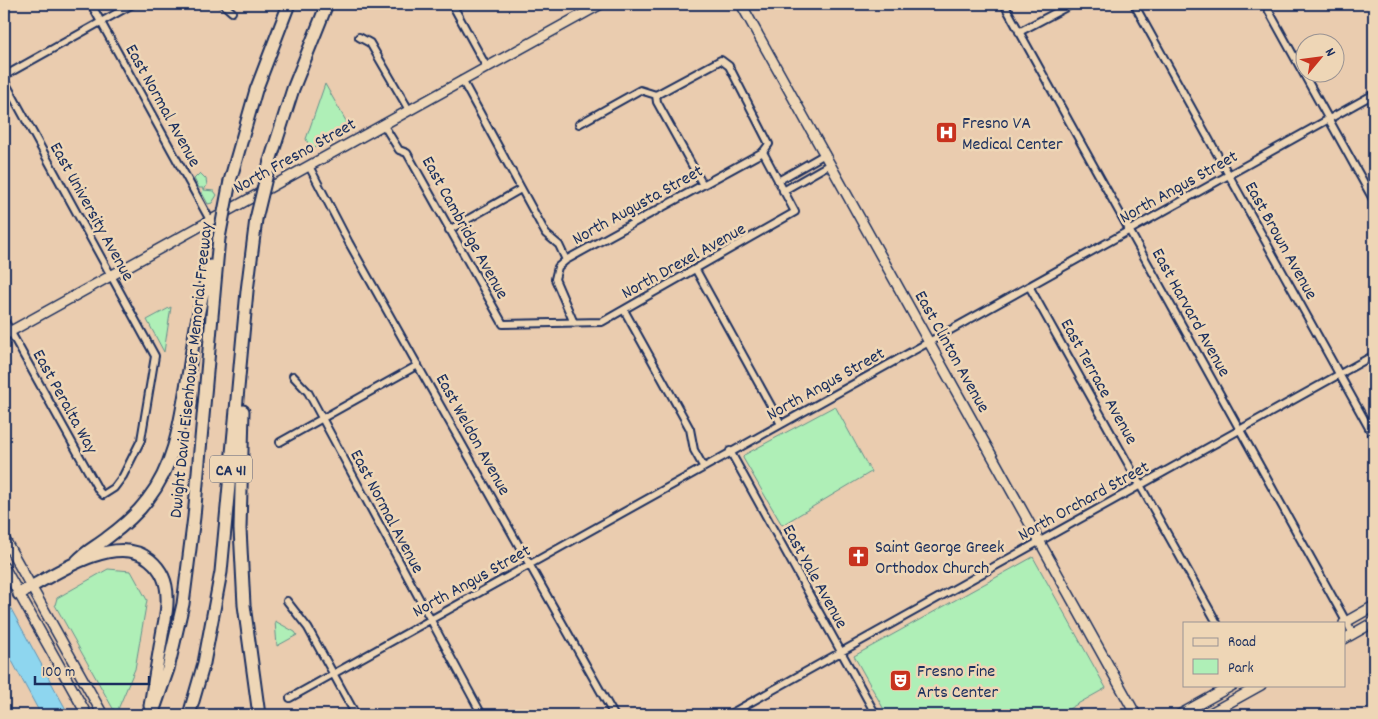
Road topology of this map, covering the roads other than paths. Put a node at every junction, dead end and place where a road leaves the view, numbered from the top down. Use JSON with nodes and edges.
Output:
{"nodes":[{"id":1,"x":91,"y":4,"type":"edge"},
{"id":2,"x":133,"y":4,"type":"edge"},
{"id":3,"x":223,"y":4,"type":"edge"},
{"id":4,"x":289,"y":4,"type":"edge"},
{"id":5,"x":327,"y":4,"type":"edge"},
{"id":6,"x":454,"y":4,"type":"edge"},
{"id":7,"x":601,"y":4,"type":"edge"},
{"id":8,"x":741,"y":4,"type":"edge"},
{"id":9,"x":1004,"y":4,"type":"edge"},
{"id":10,"x":1072,"y":4,"type":"edge"},
{"id":11,"x":1134,"y":4,"type":"edge"},
{"id":12,"x":1265,"y":4,"type":"edge"},
{"id":13,"x":232,"y":12,"type":"dead end"},
{"id":14,"x":101,"y":22,"type":"junction"},
{"id":15,"x":1019,"y":32,"type":"junction"},
{"id":16,"x":359,"y":37,"type":"dead end"},
{"id":17,"x":486,"y":66,"type":"junction"},
{"id":18,"x":4,"y":76,"type":"edge"},
{"id":19,"x":4,"y":80,"type":"edge"},
{"id":20,"x":462,"y":80,"type":"junction"},
{"id":21,"x":1374,"y":94,"type":"edge"},
{"id":22,"x":656,"y":95,"type":"junction"},
{"id":23,"x":409,"y":110,"type":"junction"},
{"id":24,"x":1329,"y":119,"type":"junction"},
{"id":25,"x":384,"y":124,"type":"junction"},
{"id":26,"x":579,"y":124,"type":"dead end"},
{"id":27,"x":763,"y":152,"type":"junction"},
{"id":28,"x":825,"y":154,"type":"junction"},
{"id":29,"x":830,"y":164,"type":"junction"},
{"id":30,"x":309,"y":166,"type":"junction"},
{"id":31,"x":1229,"y":175,"type":"junction"},
{"id":32,"x":778,"y":181,"type":"junction"},
{"id":33,"x":703,"y":185,"type":"junction"},
{"id":34,"x":521,"y":189,"type":"junction"},
{"id":35,"x":784,"y":191,"type":"junction"},
{"id":36,"x":1374,"y":201,"type":"edge"},
{"id":37,"x":210,"y":220,"type":"junction"},
{"id":38,"x":449,"y":230,"type":"junction"},
{"id":39,"x":1129,"y":230,"type":"junction"},
{"id":40,"x":218,"y":238,"type":"junction"},
{"id":41,"x":566,"y":260,"type":"junction"},
{"id":42,"x":696,"y":270,"type":"junction"},
{"id":43,"x":111,"y":275,"type":"junction"},
{"id":44,"x":1029,"y":286,"type":"junction"},
{"id":45,"x":247,"y":291,"type":"junction"},
{"id":46,"x":624,"y":310,"type":"junction"},
{"id":47,"x":4,"y":320,"type":"edge"},
{"id":48,"x":574,"y":323,"type":"junction"},
{"id":49,"x":503,"y":324,"type":"joint"},
{"id":50,"x":7,"y":334,"type":"edge"},
{"id":51,"x":929,"y":341,"type":"junction"},
{"id":52,"x":1374,"y":355,"type":"edge"},
{"id":53,"x":418,"y":365,"type":"junction"},
{"id":54,"x":1340,"y":375,"type":"junction"},
{"id":55,"x":293,"y":376,"type":"dead end"},
{"id":56,"x":321,"y":419,"type":"junction"},
{"id":57,"x":781,"y":424,"type":"junction"},
{"id":58,"x":1240,"y":430,"type":"junction"},
{"id":59,"x":1374,"y":438,"type":"edge"},
{"id":60,"x":280,"y":442,"type":"dead end"},
{"id":61,"x":730,"y":451,"type":"junction"},
{"id":62,"x":703,"y":466,"type":"junction"},
{"id":63,"x":1140,"y":484,"type":"junction"},
{"id":64,"x":103,"y":495,"type":"joint"},
{"id":65,"x":4,"y":538,"type":"edge"},
{"id":66,"x":1040,"y":541,"type":"junction"},
{"id":67,"x":78,"y":561,"type":"junction"},
{"id":68,"x":529,"y":565,"type":"junction"},
{"id":69,"x":4,"y":567,"type":"edge"},
{"id":70,"x":32,"y":587,"type":"junction"},
{"id":71,"x":19,"y":594,"type":"junction"},
{"id":72,"x":287,"y":601,"type":"dead end"},
{"id":73,"x":1374,"y":606,"type":"edge"},
{"id":74,"x":430,"y":621,"type":"junction"},
{"id":75,"x":1216,"y":622,"type":"edge"},
{"id":76,"x":1345,"y":622,"type":"edge"},
{"id":77,"x":1374,"y":622,"type":"edge"},
{"id":78,"x":1346,"y":624,"type":"edge"},
{"id":79,"x":1353,"y":634,"type":"junction"},
{"id":80,"x":1346,"y":638,"type":"edge"},
{"id":81,"x":842,"y":652,"type":"junction"},
{"id":82,"x":333,"y":674,"type":"junction"},
{"id":83,"x":1231,"y":686,"type":"edge"},
{"id":84,"x":1259,"y":686,"type":"edge"},
{"id":85,"x":290,"y":698,"type":"dead end"},
{"id":86,"x":87,"y":715,"type":"edge"},
{"id":87,"x":103,"y":715,"type":"edge"},
{"id":88,"x":148,"y":715,"type":"edge"},
{"id":89,"x":152,"y":715,"type":"edge"},
{"id":90,"x":189,"y":715,"type":"edge"},
{"id":91,"x":259,"y":715,"type":"edge"},
{"id":92,"x":356,"y":715,"type":"edge"},
{"id":93,"x":482,"y":715,"type":"edge"},
{"id":94,"x":614,"y":715,"type":"edge"},
{"id":95,"x":728,"y":715,"type":"edge"},
{"id":96,"x":876,"y":715,"type":"edge"},
{"id":97,"x":1136,"y":715,"type":"edge"},
{"id":98,"x":1179,"y":715,"type":"edge"},
{"id":99,"x":1207,"y":715,"type":"edge"}],
"edges":[{"from":1,"to":14,"type":"street","name":"East Normal Avenue"},
{"from":2,"to":14,"type":"street"},
{"from":3,"to":13,"type":"street"},
{"from":4,"to":40,"type":"highway","name":"Dwight David Eisenhower Memorial Freeway","number":"CA 41","bridge":true},
{"from":5,"to":45,"type":"highway","number":"CA 41","bridge":true},
{"from":6,"to":17,"type":"street"},
{"from":7,"to":17,"type":"main road","name":"North Fresno Street"},
{"from":8,"to":28,"type":"main road","name":"East Clinton Avenue"},
{"from":9,"to":15,"type":"street","name":"East Harvard Avenue"},
{"from":10,"to":15,"type":"street"},
{"from":11,"to":31,"type":"street","name":"East Brown Avenue"},
{"from":12,"to":24,"type":"street"},
{"from":14,"to":18,"type":"street"},
{"from":14,"to":37,"type":"street","name":"East Normal Avenue"},
{"from":15,"to":39,"type":"street","name":"East Harvard Avenue"},
{"from":16,"to":23,"type":"street"},
{"from":17,"to":20,"type":"main road","name":"North Fresno Street"},
{"from":19,"to":43,"type":"street","name":"East University Avenue"},
{"from":20,"to":23,"type":"main road","name":"North Fresno Street"},
{"from":20,"to":34,"type":"street","name":"North Augusta Street"},
{"from":21,"to":24,"type":"street","name":"North Angus Street"},
{"from":22,"to":26,"type":"street"},
{"from":22,"to":27,"type":"street"},
{"from":22,"to":33,"type":"street"},
{"from":23,"to":25,"type":"main road","name":"North Fresno Street"},
{"from":24,"to":31,"type":"street","name":"North Angus Street"},
{"from":24,"to":36,"type":"street"},
{"from":25,"to":30,"type":"main road","name":"North Fresno Street"},
{"from":25,"to":38,"type":"street","name":"East Cambridge Avenue"},
{"from":27,"to":32,"type":"street"},
{"from":27,"to":33,"type":"street","name":"North Augusta Street"},
{"from":28,"to":29,"type":"main road","name":"East Clinton Avenue"},
{"from":28,"to":32,"type":"street"},
{"from":29,"to":35,"type":"street"},
{"from":29,"to":51,"type":"main road","name":"East Clinton Avenue"},
{"from":30,"to":37,"type":"main road","name":"North Fresno Street"},
{"from":30,"to":53,"type":"street","name":"East Weldon Avenue"},
{"from":31,"to":39,"type":"street","name":"North Angus Street"},
{"from":31,"to":54,"type":"street","name":"East Brown Avenue"},
{"from":32,"to":35,"type":"street"},
{"from":33,"to":41,"type":"street","name":"North Augusta Street"},
{"from":34,"to":38,"type":"street"},
{"from":34,"to":41,"type":"street","name":"North Augusta Street"},
{"from":35,"to":42,"type":"street","name":"North Drexel Avenue"},
{"from":37,"to":43,"type":"main road","name":"North Fresno Street"},
{"from":38,"to":49,"type":"street","name":"East Cambridge Avenue"},
{"from":39,"to":44,"type":"street","name":"North Angus Street"},
{"from":39,"to":58,"type":"street","name":"East Harvard Avenue"},
{"from":40,"to":67,"type":"highway"},
{"from":40,"to":89,"type":"highway","name":"Dwight David Eisenhower Memorial Freeway","number":"CA 41"},
{"from":41,"to":48,"type":"street"},
{"from":42,"to":46,"type":"street","name":"North Drexel Avenue"},
{"from":42,"to":57,"type":"street"},
{"from":43,"to":50,"type":"main road","name":"North Fresno Street"},
{"from":43,"to":64,"type":"street","name":"East University Avenue"},
{"from":44,"to":51,"type":"street","name":"North Angus Street"},
{"from":44,"to":63,"type":"street","name":"East Terrace Avenue"},
{"from":45,"to":90,"type":"highway","number":"CA 41"},
{"from":45,"to":91,"type":"highway"},
{"from":46,"to":48,"type":"street","name":"North Drexel Avenue"},
{"from":46,"to":62,"type":"street"},
{"from":47,"to":50,"type":"street","name":"East Peralta Way"},
{"from":48,"to":49,"type":"street","name":"North Drexel Avenue"},
{"from":50,"to":64,"type":"street","name":"East Peralta Way"},
{"from":51,"to":57,"type":"street","name":"North Angus Street"},
{"from":51,"to":66,"type":"main road","name":"East Clinton Avenue"},
{"from":52,"to":54,"type":"street","name":"North Orchard Street"},
{"from":53,"to":56,"type":"street"},
{"from":53,"to":68,"type":"street","name":"East Weldon Avenue"},
{"from":54,"to":58,"type":"street","name":"North Orchard Street"},
{"from":54,"to":59,"type":"street","name":"East Brown Avenue"},
{"from":55,"to":56,"type":"street","name":"East Normal Avenue"},
{"from":56,"to":60,"type":"street"},
{"from":56,"to":74,"type":"street","name":"East Normal Avenue"},
{"from":57,"to":61,"type":"street","name":"North Angus Street"},
{"from":58,"to":63,"type":"street","name":"North Orchard Street"},
{"from":58,"to":76,"type":"street","name":"East Harvard Avenue"},
{"from":61,"to":62,"type":"street","name":"North Angus Street"},
{"from":61,"to":81,"type":"street","name":"East Yale Avenue"},
{"from":62,"to":68,"type":"street","name":"North Angus Street"},
{"from":63,"to":66,"type":"street","name":"North Orchard Street"},
{"from":63,"to":75,"type":"street","name":"East Terrace Avenue"},
{"from":65,"to":70,"type":"main road"},
{"from":66,"to":81,"type":"street","name":"North Orchard Street"},
{"from":66,"to":97,"type":"main road","name":"East Clinton Avenue"},
{"from":67,"to":70,"type":"highway"},
{"from":67,"to":88,"type":"highway"},
{"from":68,"to":74,"type":"street","name":"North Angus Street"},
{"from":68,"to":94,"type":"street","name":"East Weldon Avenue"},
{"from":69,"to":71,"type":"main road"},
{"from":70,"to":71,"type":"highway"},
{"from":70,"to":87,"type":"main road"},
{"from":71,"to":86,"type":"main road"},
{"from":72,"to":82,"type":"street"},
{"from":73,"to":76,"type":"main road"},
{"from":74,"to":82,"type":"street","name":"North Angus Street"},
{"from":74,"to":93,"type":"street","name":"East Normal Avenue"},
{"from":77,"to":79,"type":"main road"},
{"from":78,"to":79,"type":"street","name":"East Harvard Avenue"},
{"from":79,"to":80,"type":"main road"},
{"from":81,"to":95,"type":"street","name":"North Orchard Street"},
{"from":81,"to":96,"type":"street","name":"East Yale Avenue"},
{"from":82,"to":85,"type":"street","name":"North Angus Street"},
{"from":82,"to":92,"type":"street"},
{"from":83,"to":98,"type":"main road"},
{"from":84,"to":99,"type":"main road"}]}
